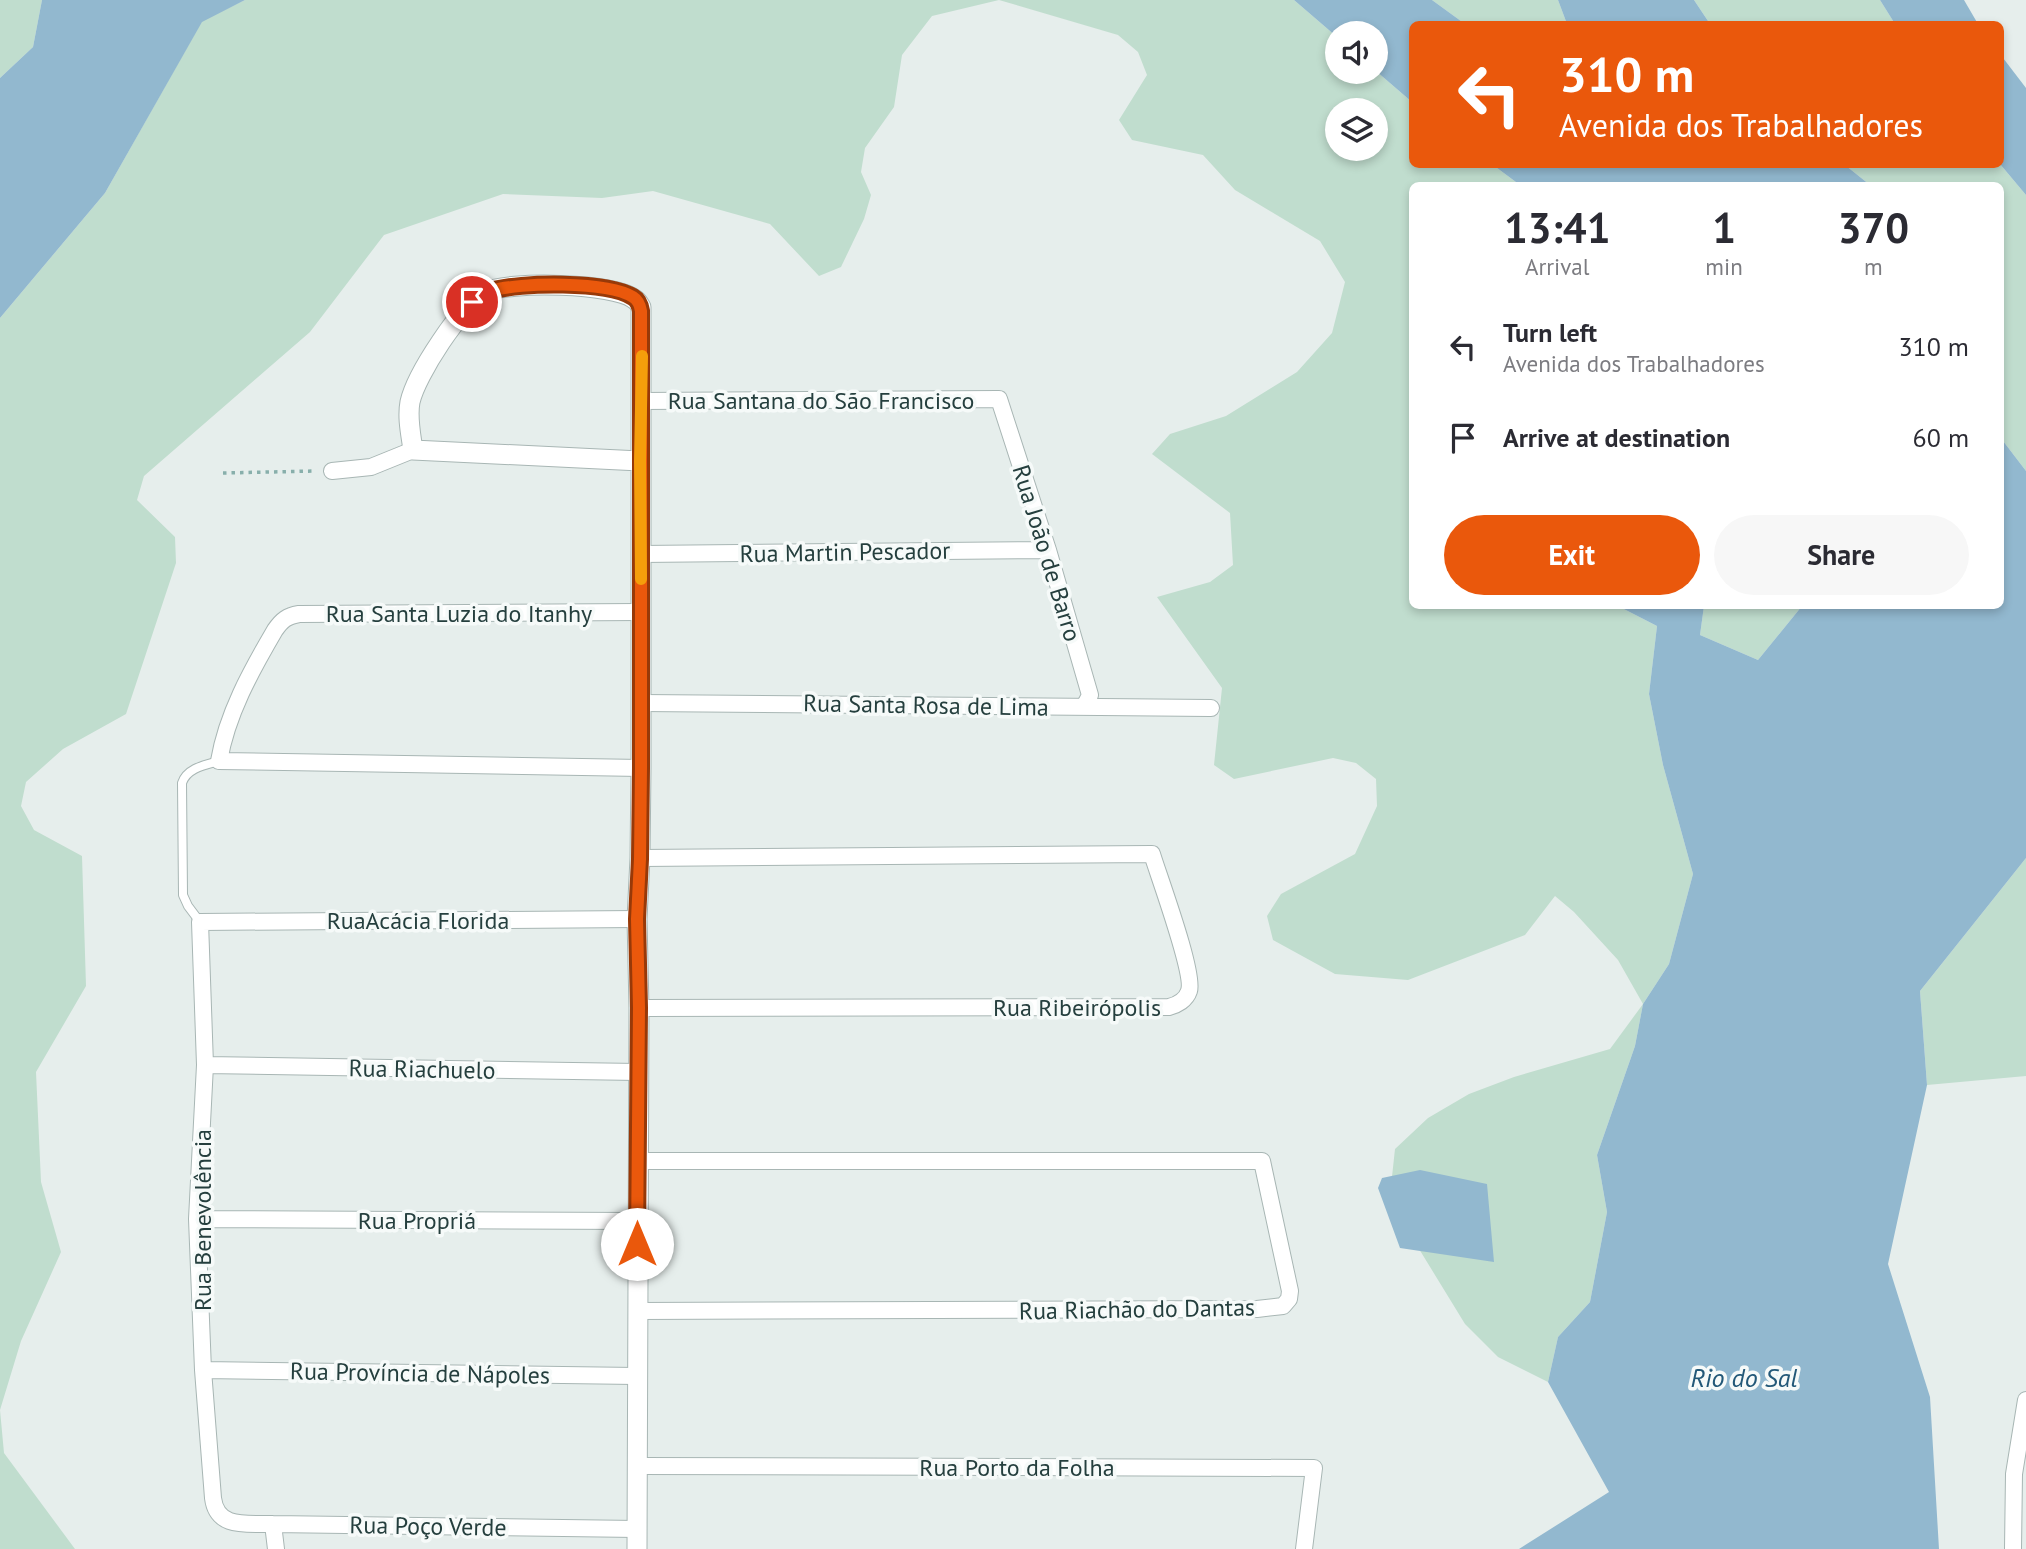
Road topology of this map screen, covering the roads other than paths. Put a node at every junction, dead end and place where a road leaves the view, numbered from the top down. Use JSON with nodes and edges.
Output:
{"nodes":[{"id":1,"x":999,"y":398,"type":"joint"},
{"id":2,"x":642,"y":401,"type":"junction"},
{"id":3,"x":413,"y":450,"type":"junction"},
{"id":4,"x":640,"y":461,"type":"junction"},
{"id":5,"x":332,"y":471,"type":"road end"},
{"id":6,"x":1048,"y":550,"type":"junction"},
{"id":7,"x":641,"y":554,"type":"junction"},
{"id":8,"x":640,"y":612,"type":"junction"},
{"id":9,"x":641,"y":703,"type":"junction"},
{"id":10,"x":1084,"y":707,"type":"junction"},
{"id":11,"x":1211,"y":708,"type":"dead end"},
{"id":12,"x":219,"y":761,"type":"junction"},
{"id":13,"x":641,"y":768,"type":"junction"},
{"id":14,"x":640,"y":859,"type":"junction"},
{"id":15,"x":637,"y":919,"type":"junction"},
{"id":16,"x":200,"y":922,"type":"junction"},
{"id":17,"x":639,"y":1008,"type":"junction"},
{"id":18,"x":205,"y":1065,"type":"junction"},
{"id":19,"x":638,"y":1072,"type":"junction"},
{"id":20,"x":638,"y":1161,"type":"junction"},
{"id":21,"x":197,"y":1219,"type":"junction"},
{"id":22,"x":637,"y":1221,"type":"junction"},
{"id":23,"x":638,"y":1311,"type":"junction"},
{"id":24,"x":203,"y":1370,"type":"junction"},
{"id":25,"x":636,"y":1376,"type":"junction"},
{"id":26,"x":2026,"y":1400,"type":"edge"},
{"id":27,"x":638,"y":1466,"type":"junction"},
{"id":28,"x":219,"y":1517,"type":"joint"},
{"id":29,"x":273,"y":1524,"type":"junction"},
{"id":30,"x":637,"y":1529,"type":"junction"},
{"id":31,"x":276,"y":1549,"type":"edge"},
{"id":32,"x":637,"y":1549,"type":"edge"},
{"id":33,"x":1304,"y":1549,"type":"edge"},
{"id":34,"x":2013,"y":1549,"type":"edge"}],
"edges":[{"from":1,"to":2,"type":"street","name":"Rua Santana do São Francisco"},
{"from":1,"to":6,"type":"street","name":"Rua João de Barro"},
{"from":2,"to":3,"type":"street"},
{"from":2,"to":4,"type":"street"},
{"from":3,"to":4,"type":"street"},
{"from":3,"to":5,"type":"street"},
{"from":4,"to":7,"type":"street"},
{"from":6,"to":7,"type":"street","name":"Rua Martin Pescador"},
{"from":6,"to":10,"type":"street","name":"Rua João de Barro"},
{"from":7,"to":8,"type":"street"},
{"from":8,"to":9,"type":"street"},
{"from":8,"to":12,"type":"street","name":"Rua Santa Luzia do Itanhy"},
{"from":9,"to":10,"type":"street","name":"Rua Santa Rosa de Lima"},
{"from":9,"to":13,"type":"street"},
{"from":10,"to":11,"type":"street","name":"Rua Santa Rosa de Lima"},
{"from":12,"to":13,"type":"street"},
{"from":12,"to":16,"type":"lane"},
{"from":13,"to":14,"type":"street"},
{"from":14,"to":15,"type":"street"},
{"from":14,"to":17,"type":"street","name":"Rua Ribeirópolis"},
{"from":15,"to":16,"type":"street","name":"RuaAcácia Florida"},
{"from":15,"to":17,"type":"street"},
{"from":16,"to":18,"type":"street","name":"Rua Benevolência"},
{"from":17,"to":19,"type":"street"},
{"from":18,"to":19,"type":"street","name":"Rua Riachuelo"},
{"from":18,"to":21,"type":"street","name":"Rua Benevolência"},
{"from":19,"to":20,"type":"street"},
{"from":20,"to":22,"type":"street"},
{"from":20,"to":23,"type":"street","name":"Rua Riachão do Dantas"},
{"from":21,"to":22,"type":"street","name":"Rua Propriá"},
{"from":21,"to":24,"type":"street","name":"Rua Benevolência"},
{"from":22,"to":23,"type":"street"},
{"from":23,"to":25,"type":"street"},
{"from":24,"to":25,"type":"street","name":"Rua Província de Nápoles"},
{"from":24,"to":28,"type":"street","name":"Rua Benevolência"},
{"from":25,"to":27,"type":"street"},
{"from":26,"to":34,"type":"street"},
{"from":27,"to":30,"type":"street"},
{"from":27,"to":33,"type":"street","name":"Rua Porto da Folha"},
{"from":28,"to":29,"type":"street","name":"Rua Poço Verde"},
{"from":29,"to":30,"type":"street","name":"Rua Poço Verde"},
{"from":29,"to":31,"type":"street"},
{"from":30,"to":32,"type":"street"}]}
